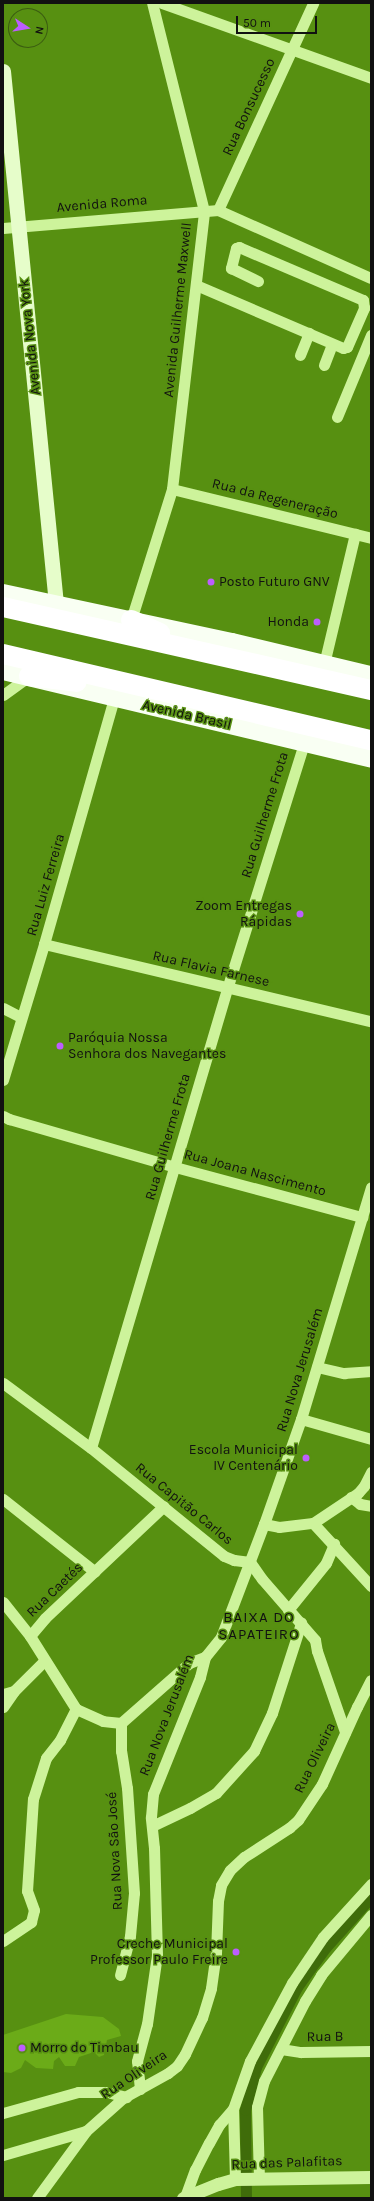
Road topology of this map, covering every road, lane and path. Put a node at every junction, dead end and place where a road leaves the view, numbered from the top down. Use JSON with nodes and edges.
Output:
{"nodes":[{"id":1,"x":152,"y":3,"type":"edge"},
{"id":2,"x":162,"y":3,"type":"edge"},
{"id":3,"x":313,"y":3,"type":"edge"},
{"id":4,"x":292,"y":49,"type":"junction"},
{"id":5,"x":3,"y":71,"type":"edge"},
{"id":6,"x":371,"y":78,"type":"edge"},
{"id":7,"x":218,"y":210,"type":"junction"},
{"id":8,"x":204,"y":211,"type":"junction"},
{"id":9,"x":18,"y":226,"type":"junction"},
{"id":10,"x":3,"y":228,"type":"edge"},
{"id":11,"x":371,"y":278,"type":"edge"},
{"id":12,"x":258,"y":281,"type":"dead end"},
{"id":13,"x":196,"y":285,"type":"junction"},
{"id":14,"x":309,"y":334,"type":"junction"},
{"id":15,"x":371,"y":335,"type":"edge"},
{"id":16,"x":332,"y":344,"type":"junction"},
{"id":17,"x":300,"y":355,"type":"dead end"},
{"id":18,"x":324,"y":365,"type":"dead end"},
{"id":19,"x":337,"y":417,"type":"dead end"},
{"id":20,"x":172,"y":489,"type":"junction"},
{"id":21,"x":355,"y":534,"type":"junction"},
{"id":22,"x":371,"y":538,"type":"edge"},
{"id":23,"x":3,"y":593,"type":"edge"},
{"id":24,"x":56,"y":604,"type":"junction"},
{"id":25,"x":3,"y":607,"type":"edge"},
{"id":26,"x":131,"y":620,"type":"junction"},
{"id":27,"x":3,"y":654,"type":"edge"},
{"id":28,"x":324,"y":664,"type":"junction"},
{"id":29,"x":281,"y":669,"type":"junction"},
{"id":30,"x":3,"y":671,"type":"edge"},
{"id":31,"x":371,"y":675,"type":"edge"},
{"id":32,"x":29,"y":676,"type":"junction"},
{"id":33,"x":371,"y":690,"type":"edge"},
{"id":34,"x":3,"y":695,"type":"edge"},
{"id":35,"x":191,"y":697,"type":"junction"},
{"id":36,"x":114,"y":698,"type":"junction"},
{"id":37,"x":371,"y":740,"type":"edge"},
{"id":38,"x":304,"y":743,"type":"junction"},
{"id":39,"x":371,"y":759,"type":"edge"},
{"id":40,"x":44,"y":944,"type":"junction"},
{"id":41,"x":227,"y":989,"type":"junction"},
{"id":42,"x":3,"y":1008,"type":"edge"},
{"id":43,"x":21,"y":1017,"type":"junction"},
{"id":44,"x":371,"y":1021,"type":"edge"},
{"id":45,"x":3,"y":1080,"type":"edge"},
{"id":46,"x":3,"y":1116,"type":"edge"},
{"id":47,"x":175,"y":1167,"type":"junction"},
{"id":48,"x":371,"y":1187,"type":"edge"},
{"id":49,"x":362,"y":1217,"type":"junction"},
{"id":50,"x":317,"y":1367,"type":"junction"},
{"id":51,"x":371,"y":1371,"type":"edge"},
{"id":52,"x":3,"y":1383,"type":"edge"},
{"id":53,"x":301,"y":1419,"type":"junction"},
{"id":54,"x":371,"y":1439,"type":"edge"},
{"id":55,"x":91,"y":1448,"type":"junction"},
{"id":56,"x":371,"y":1472,"type":"edge"},
{"id":57,"x":352,"y":1497,"type":"junction"},
{"id":58,"x":3,"y":1499,"type":"edge"},
{"id":59,"x":164,"y":1506,"type":"junction"},
{"id":60,"x":371,"y":1506,"type":"edge"},
{"id":61,"x":313,"y":1523,"type":"junction"},
{"id":62,"x":264,"y":1524,"type":"junction"},
{"id":63,"x":334,"y":1544,"type":"junction"},
{"id":64,"x":250,"y":1562,"type":"junction"},
{"id":65,"x":95,"y":1572,"type":"junction"},
{"id":66,"x":371,"y":1586,"type":"edge"},
{"id":67,"x":3,"y":1602,"type":"edge"},
{"id":68,"x":288,"y":1610,"type":"junction"},
{"id":69,"x":301,"y":1623,"type":"junction"},
{"id":70,"x":30,"y":1636,"type":"junction"},
{"id":71,"x":205,"y":1657,"type":"junction"},
{"id":72,"x":44,"y":1661,"type":"junction"},
{"id":73,"x":371,"y":1680,"type":"edge"},
{"id":74,"x":8,"y":1692,"type":"edge"},
{"id":75,"x":3,"y":1707,"type":"edge"},
{"id":76,"x":76,"y":1709,"type":"junction"},
{"id":77,"x":121,"y":1723,"type":"junction"},
{"id":78,"x":345,"y":1732,"type":"junction"},
{"id":79,"x":152,"y":1826,"type":"junction"},
{"id":80,"x":371,"y":1884,"type":"edge"},
{"id":81,"x":371,"y":1915,"type":"edge"},
{"id":82,"x":3,"y":1942,"type":"edge"},
{"id":83,"x":120,"y":1975,"type":"dead end"},
{"id":84,"x":281,"y":2049,"type":"junction"},
{"id":85,"x":371,"y":2051,"type":"edge"},
{"id":86,"x":140,"y":2088,"type":"junction"},
{"id":87,"x":126,"y":2097,"type":"junction"},
{"id":88,"x":233,"y":2109,"type":"junction"},
{"id":89,"x":3,"y":2113,"type":"edge"},
{"id":90,"x":86,"y":2131,"type":"junction"},
{"id":91,"x":3,"y":2155,"type":"edge"},
{"id":92,"x":371,"y":2177,"type":"edge"},
{"id":93,"x":247,"y":2179,"type":"junction"},
{"id":94,"x":37,"y":2198,"type":"edge"},
{"id":95,"x":184,"y":2198,"type":"edge"}],
"edges":[{"from":1,"to":8,"type":"street","name":"Avenida Guilherme Maxwell"},
{"from":2,"to":4,"type":"street"},
{"from":3,"to":4,"type":"street","name":"Rua Bonsucesso"},
{"from":4,"to":6,"type":"street"},
{"from":4,"to":7,"type":"street","name":"Rua Bonsucesso"},
{"from":5,"to":9,"type":"main road","name":"Avenida Nova York"},
{"from":7,"to":8,"type":"street"},
{"from":7,"to":11,"type":"street"},
{"from":8,"to":9,"type":"street","name":"Avenida Roma"},
{"from":8,"to":13,"type":"street","name":"Avenida Guilherme Maxwell"},
{"from":9,"to":10,"type":"street","name":"Avenida Roma"},
{"from":9,"to":24,"type":"main road","name":"Avenida Nova York"},
{"from":12,"to":16,"type":"street"},
{"from":13,"to":14,"type":"street"},
{"from":13,"to":20,"type":"street","name":"Avenida Guilherme Maxwell"},
{"from":14,"to":16,"type":"street"},
{"from":14,"to":17,"type":"street"},
{"from":15,"to":19,"type":"street"},
{"from":16,"to":18,"type":"street"},
{"from":20,"to":21,"type":"street","name":"Rua da Regeneração"},
{"from":20,"to":26,"type":"street","name":"Avenida Guilherme Maxwell"},
{"from":21,"to":22,"type":"street","name":"Rua da Regeneração"},
{"from":21,"to":28,"type":"street"},
{"from":23,"to":24,"type":"highway"},
{"from":24,"to":26,"type":"highway"},
{"from":25,"to":29,"type":"highway"},
{"from":26,"to":28,"type":"highway"},
{"from":26,"to":29,"type":"highway"},
{"from":27,"to":35,"type":"highway","name":"Avenida Brasil"},
{"from":28,"to":31,"type":"highway"},
{"from":29,"to":33,"type":"highway"},
{"from":30,"to":32,"type":"highway","name":"Avenida Brasil"},
{"from":32,"to":34,"type":"street"},
{"from":32,"to":35,"type":"highway"},
{"from":32,"to":36,"type":"highway","name":"Avenida Brasil"},
{"from":35,"to":37,"type":"highway","name":"Avenida Brasil"},
{"from":36,"to":38,"type":"highway","name":"Avenida Brasil"},
{"from":36,"to":40,"type":"street","name":"Rua Luiz Ferreira"},
{"from":38,"to":39,"type":"highway","name":"Avenida Brasil"},
{"from":38,"to":41,"type":"street","name":"Rua Guilherme Frota"},
{"from":40,"to":41,"type":"street","name":"Rua Flavia Farnese"},
{"from":40,"to":43,"type":"street","name":"Rua Luiz Ferreira"},
{"from":41,"to":44,"type":"street","name":"Rua Flavia Farnese"},
{"from":41,"to":47,"type":"street","name":"Rua Guilherme Frota"},
{"from":42,"to":43,"type":"street"},
{"from":43,"to":45,"type":"street","name":"Rua Luiz Ferreira"},
{"from":46,"to":47,"type":"street","name":"Rua Joana Nascimento"},
{"from":47,"to":49,"type":"street","name":"Rua Joana Nascimento"},
{"from":47,"to":55,"type":"street","name":"Rua Guilherme Frota"},
{"from":48,"to":49,"type":"street","name":"Rua Nova Jerusalém"},
{"from":49,"to":50,"type":"street","name":"Rua Nova Jerusalém"},
{"from":50,"to":51,"type":"street"},
{"from":50,"to":53,"type":"street","name":"Rua Nova Jerusalém"},
{"from":52,"to":55,"type":"street","name":"Rua Capitão Carlos"},
{"from":53,"to":54,"type":"street"},
{"from":53,"to":62,"type":"street","name":"Rua Nova Jerusalém"},
{"from":55,"to":59,"type":"street","name":"Rua Capitão Carlos"},
{"from":56,"to":57,"type":"street"},
{"from":57,"to":60,"type":"street"},
{"from":57,"to":61,"type":"street"},
{"from":58,"to":65,"type":"street"},
{"from":59,"to":64,"type":"street","name":"Rua Capitão Carlos"},
{"from":59,"to":65,"type":"street","name":"Rua Caetés"},
{"from":61,"to":62,"type":"street"},
{"from":61,"to":63,"type":"street"},
{"from":62,"to":64,"type":"street","name":"Rua Nova Jerusalém"},
{"from":63,"to":66,"type":"street"},
{"from":63,"to":68,"type":"street"},
{"from":64,"to":68,"type":"street"},
{"from":64,"to":71,"type":"street","name":"Rua Nova Jerusalém"},
{"from":65,"to":70,"type":"street","name":"Rua Caetés"},
{"from":67,"to":70,"type":"street"},
{"from":68,"to":69,"type":"street"},
{"from":69,"to":78,"type":"street"},
{"from":69,"to":79,"type":"street"},
{"from":70,"to":72,"type":"street","name":"Rua Caetés"},
{"from":71,"to":77,"type":"street"},
{"from":71,"to":79,"type":"street","name":"Rua Nova Jerusalém"},
{"from":72,"to":74,"type":"street"},
{"from":72,"to":76,"type":"street","name":"Rua Caetés"},
{"from":73,"to":78,"type":"street","name":"Rua Oliveira"},
{"from":74,"to":75,"type":"street"},
{"from":76,"to":77,"type":"street"},
{"from":76,"to":82,"type":"street"},
{"from":77,"to":83,"type":"street","name":"Rua Nova São José"},
{"from":78,"to":86,"type":"street","name":"Rua Oliveira"},
{"from":79,"to":86,"type":"street","name":"Rua Nova Jerusalém"},
{"from":80,"to":88,"type":"street"},
{"from":81,"to":84,"type":"street"},
{"from":84,"to":85,"type":"street","name":"Rua B"},
{"from":84,"to":93,"type":"street"},
{"from":86,"to":87,"type":"street","name":"Rua Oliveira"},
{"from":87,"to":89,"type":"street"},
{"from":87,"to":90,"type":"street","name":"Rua Oliveira"},
{"from":88,"to":93,"type":"street"},
{"from":88,"to":95,"type":"street"},
{"from":90,"to":91,"type":"street"},
{"from":90,"to":94,"type":"street","name":"Rua Oliveira"},
{"from":92,"to":93,"type":"street","name":"Rua das Palafitas"},
{"from":93,"to":95,"type":"street","name":"Rua das Palafitas"}]}
